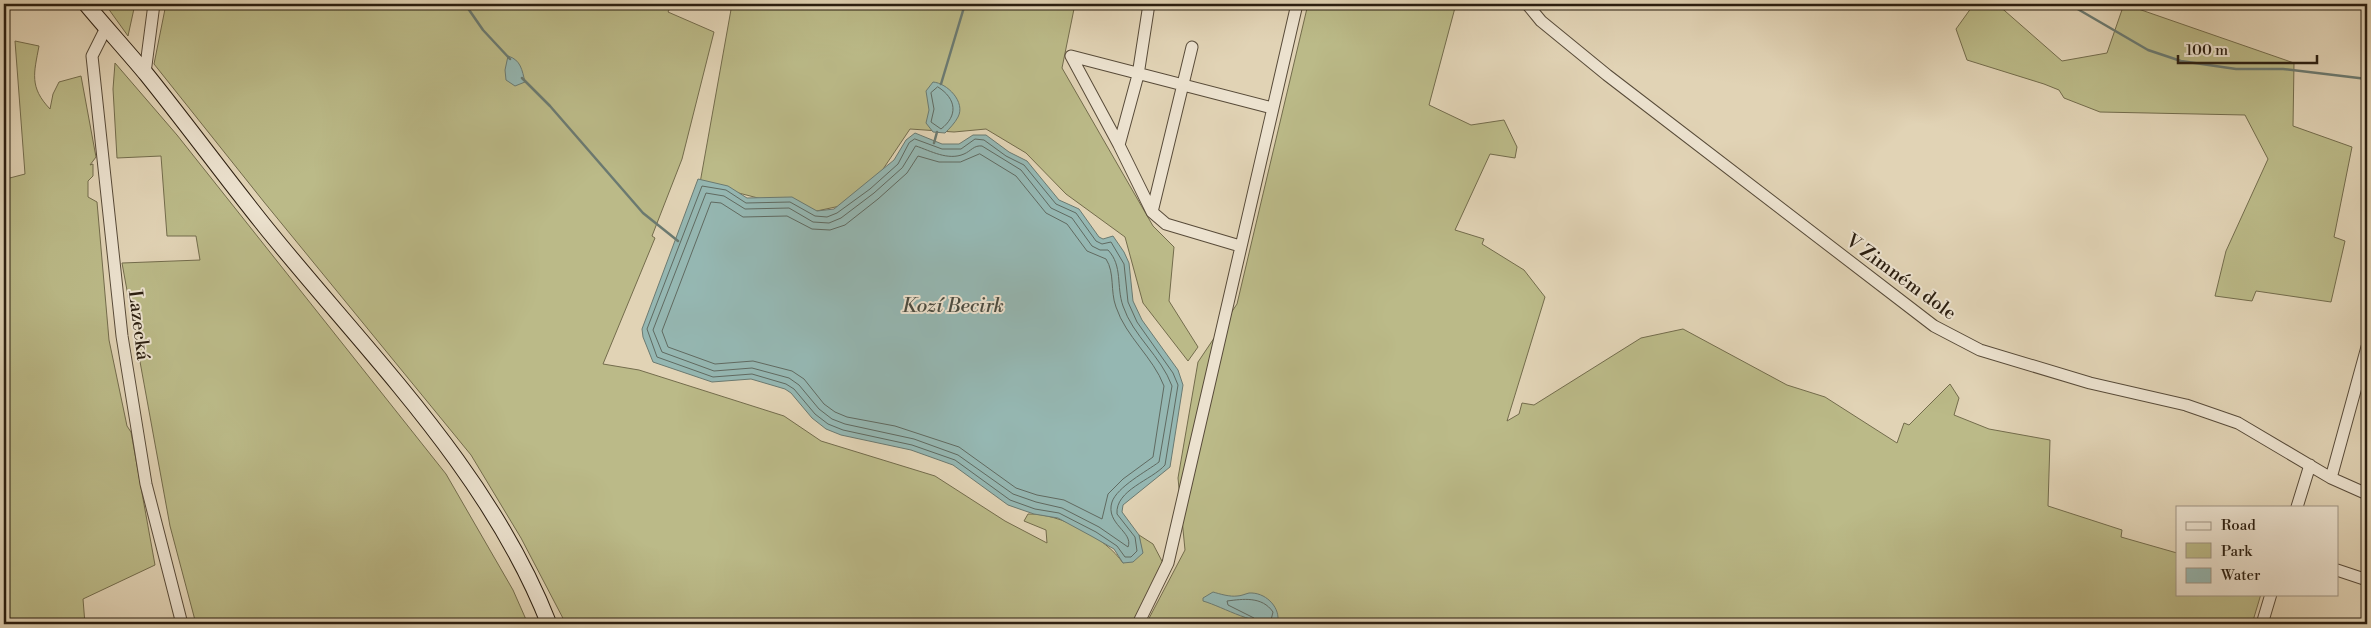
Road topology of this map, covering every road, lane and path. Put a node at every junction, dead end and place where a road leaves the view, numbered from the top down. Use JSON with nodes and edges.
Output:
{"nodes":[{"id":1,"x":86,"y":4,"type":"edge"},
{"id":2,"x":154,"y":4,"type":"edge"},
{"id":3,"x":1148,"y":4,"type":"edge"},
{"id":4,"x":1297,"y":4,"type":"edge"},
{"id":5,"x":1527,"y":4,"type":"edge"},
{"id":6,"x":106,"y":28,"type":"junction"},
{"id":7,"x":1192,"y":47,"type":"dead end"},
{"id":8,"x":145,"y":73,"type":"junction"},
{"id":9,"x":1138,"y":74,"type":"junction"},
{"id":10,"x":1182,"y":86,"type":"junction"},
{"id":11,"x":1272,"y":108,"type":"junction"},
{"id":12,"x":1119,"y":144,"type":"junction"},
{"id":13,"x":1152,"y":212,"type":"junction"},
{"id":14,"x":1240,"y":246,"type":"junction"},
{"id":15,"x":2367,"y":347,"type":"edge"},
{"id":16,"x":2310,"y":465,"type":"junction"},
{"id":17,"x":2331,"y":478,"type":"junction"},
{"id":18,"x":2367,"y":494,"type":"edge"},
{"id":19,"x":2298,"y":506,"type":"edge"},
{"id":20,"x":2338,"y":570,"type":"edge"},
{"id":21,"x":2367,"y":580,"type":"edge"},
{"id":22,"x":2270,"y":596,"type":"edge"},
{"id":23,"x":182,"y":624,"type":"edge"},
{"id":24,"x":549,"y":624,"type":"edge"},
{"id":25,"x":1138,"y":624,"type":"edge"},
{"id":26,"x":2262,"y":624,"type":"edge"}],
"edges":[{"from":1,"to":6,"type":"street"},
{"from":2,"to":8,"type":"street"},
{"from":3,"to":9,"type":"street"},
{"from":4,"to":11,"type":"street"},
{"from":5,"to":16,"type":"street","name":"V Zimném dole"},
{"from":6,"to":8,"type":"street"},
{"from":6,"to":23,"type":"street","name":"Lazecká"},
{"from":7,"to":10,"type":"street"},
{"from":8,"to":24,"type":"street"},
{"from":9,"to":10,"type":"street"},
{"from":9,"to":12,"type":"street"},
{"from":9,"to":12,"type":"street"},
{"from":10,"to":11,"type":"street"},
{"from":10,"to":13,"type":"street"},
{"from":11,"to":14,"type":"street"},
{"from":12,"to":13,"type":"street"},
{"from":13,"to":14,"type":"street"},
{"from":14,"to":25,"type":"street"},
{"from":15,"to":17,"type":"street"},
{"from":16,"to":17,"type":"street","name":"V Zimném dole"},
{"from":16,"to":19,"type":"street"},
{"from":17,"to":18,"type":"street","name":"V Zimném dole"},
{"from":20,"to":21,"type":"street"},
{"from":22,"to":26,"type":"street"}]}
